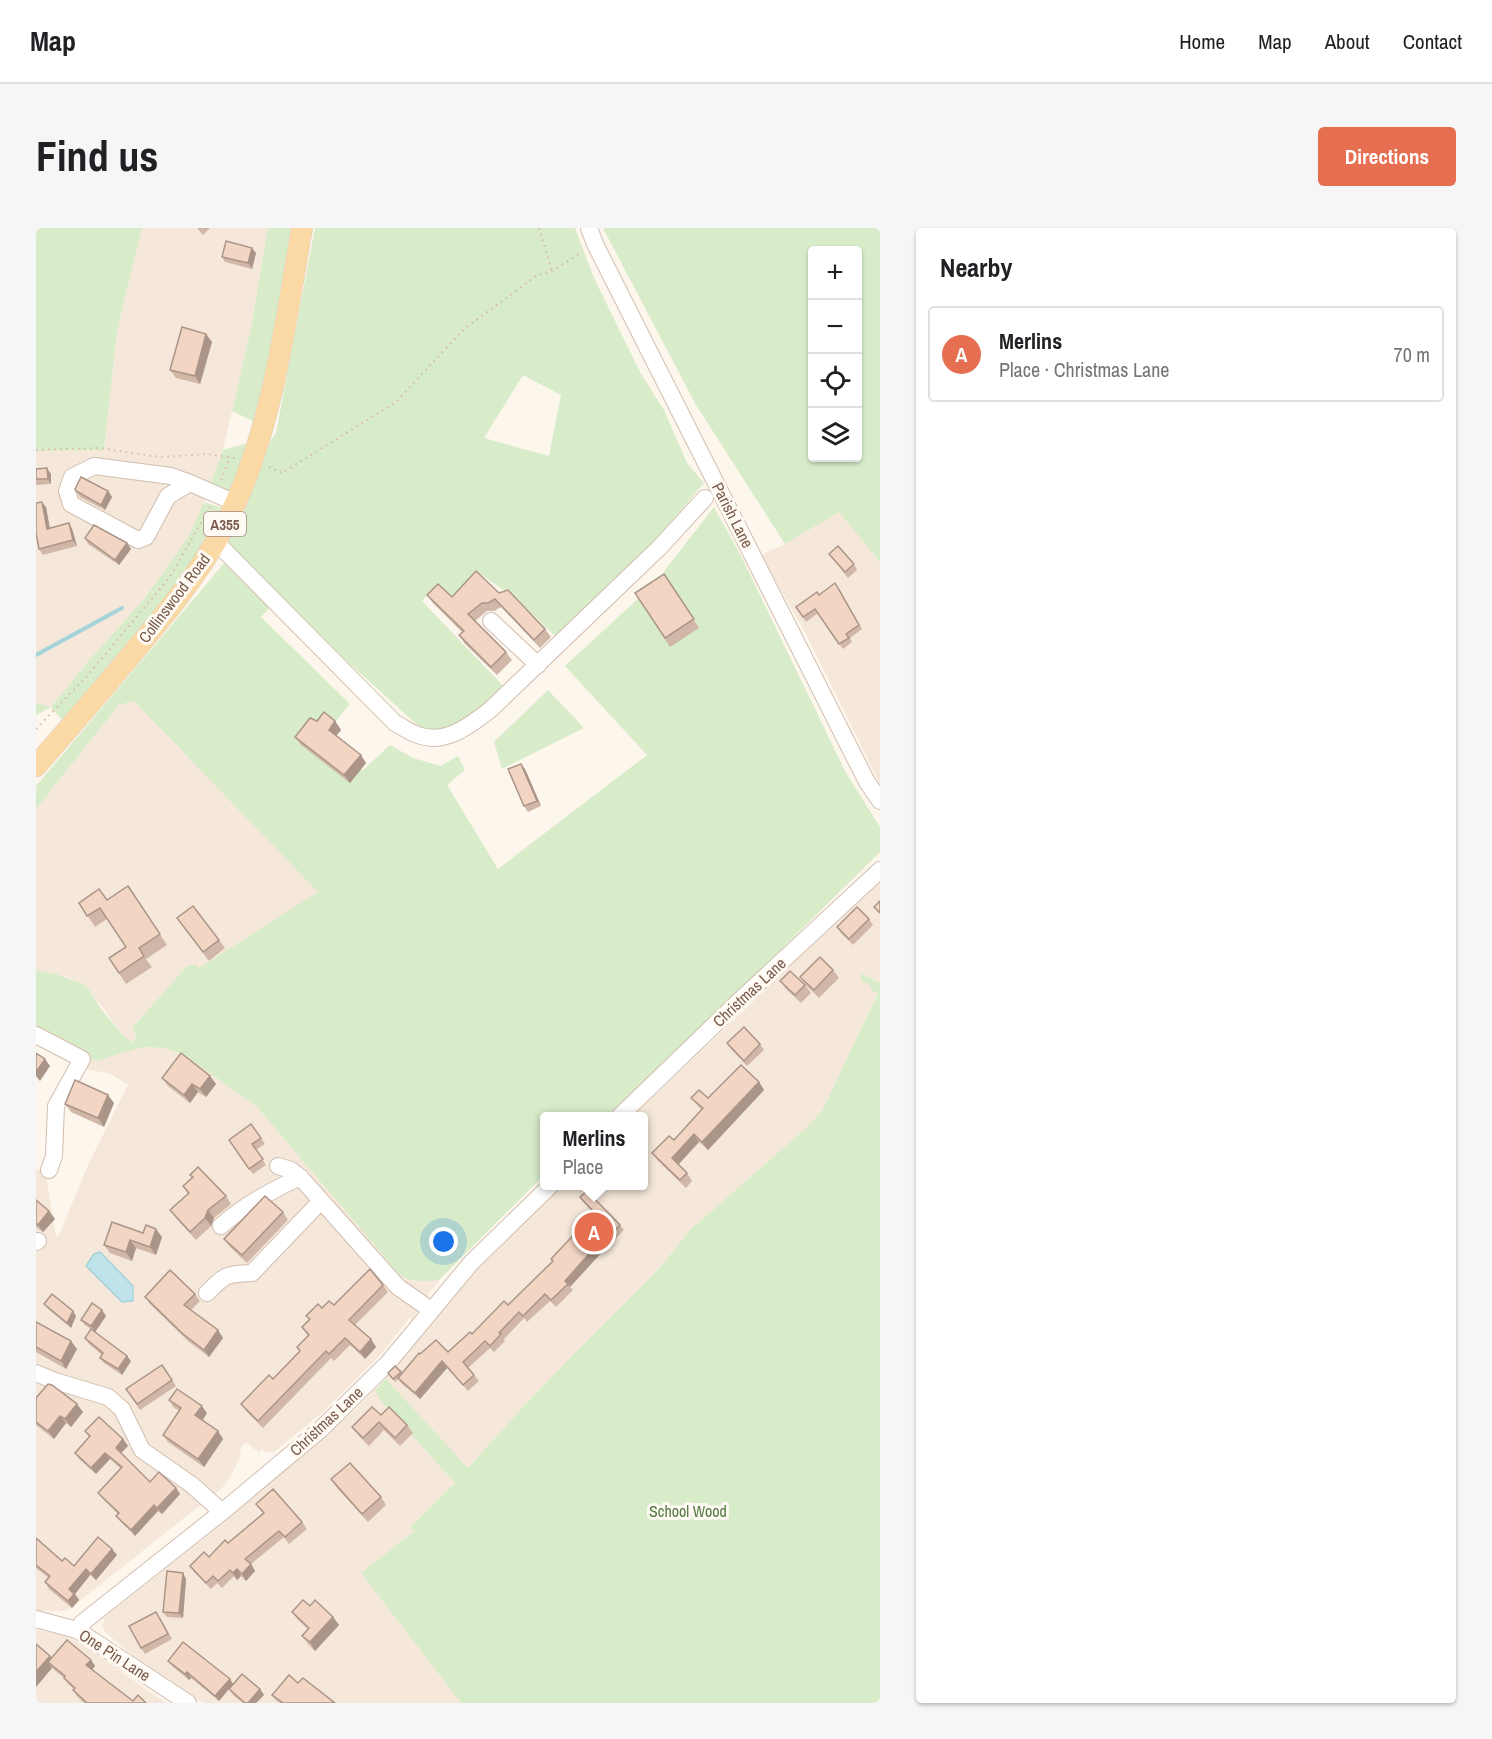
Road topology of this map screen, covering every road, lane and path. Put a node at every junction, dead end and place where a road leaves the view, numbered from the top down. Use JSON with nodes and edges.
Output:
{"nodes":[{"id":1,"x":302,"y":228,"type":"edge"},
{"id":2,"x":539,"y":228,"type":"edge"},
{"id":3,"x":588,"y":228,"type":"edge"},
{"id":4,"x":595,"y":244,"type":"junction"},
{"id":5,"x":552,"y":271,"type":"junction"},
{"id":6,"x":36,"y":450,"type":"edge"},
{"id":7,"x":230,"y":457,"type":"junction"},
{"id":8,"x":253,"y":460,"type":"junction"},
{"id":9,"x":190,"y":483,"type":"junction"},
{"id":10,"x":216,"y":494,"type":"junction"},
{"id":11,"x":705,"y":498,"type":"dead end"},
{"id":12,"x":236,"y":503,"type":"junction"},
{"id":13,"x":216,"y":542,"type":"junction"},
{"id":14,"x":491,"y":621,"type":"dead end"},
{"id":15,"x":538,"y":664,"type":"junction"},
{"id":16,"x":36,"y":729,"type":"edge"},
{"id":17,"x":36,"y":766,"type":"edge"},
{"id":18,"x":880,"y":801,"type":"edge"},
{"id":19,"x":880,"y":870,"type":"edge"},
{"id":20,"x":36,"y":1035,"type":"edge"},
{"id":21,"x":625,"y":1112,"type":"edge"},
{"id":22,"x":278,"y":1166,"type":"dead end"},
{"id":23,"x":49,"y":1170,"type":"dead end"},
{"id":24,"x":300,"y":1177,"type":"junction"},
{"id":25,"x":545,"y":1190,"type":"edge"},
{"id":26,"x":321,"y":1201,"type":"junction"},
{"id":27,"x":221,"y":1226,"type":"dead end"},
{"id":28,"x":207,"y":1293,"type":"dead end"},
{"id":29,"x":431,"y":1310,"type":"junction"},
{"id":30,"x":36,"y":1373,"type":"edge"},
{"id":31,"x":222,"y":1512,"type":"junction"},
{"id":32,"x":36,"y":1619,"type":"edge"},
{"id":33,"x":77,"y":1630,"type":"junction"},
{"id":34,"x":188,"y":1703,"type":"edge"}],
"edges":[{"from":1,"to":8,"type":"main road","name":"Collinswood Road","number":"A355"},
{"from":2,"to":5,"type":"path"},
{"from":3,"to":4,"type":"street","name":"Parish Lane"},
{"from":4,"to":5,"type":"path"},
{"from":4,"to":18,"type":"street","name":"Parish Lane"},
{"from":5,"to":8,"type":"path"},
{"from":6,"to":7,"type":"path"},
{"from":7,"to":8,"type":"path"},
{"from":7,"to":10,"type":"path"},
{"from":8,"to":12,"type":"main road","name":"Collinswood Road","number":"A355"},
{"from":9,"to":9,"type":"street"},
{"from":9,"to":10,"type":"street"},
{"from":10,"to":12,"type":"street"},
{"from":10,"to":16,"type":"path"},
{"from":11,"to":15,"type":"street"},
{"from":12,"to":13,"type":"main road","name":"Collinswood Road","number":"A355"},
{"from":13,"to":15,"type":"street"},
{"from":13,"to":17,"type":"main road","name":"Collinswood Road","number":"A355"},
{"from":14,"to":15,"type":"street"},
{"from":19,"to":21,"type":"street","name":"Christmas Lane"},
{"from":20,"to":23,"type":"street"},
{"from":22,"to":24,"type":"street"},
{"from":24,"to":26,"type":"street"},
{"from":24,"to":27,"type":"street"},
{"from":25,"to":29,"type":"street","name":"Christmas Lane"},
{"from":26,"to":28,"type":"street"},
{"from":26,"to":29,"type":"street"},
{"from":29,"to":31,"type":"street","name":"Christmas Lane"},
{"from":30,"to":31,"type":"street"},
{"from":31,"to":33,"type":"street","name":"Christmas Lane"},
{"from":32,"to":33,"type":"street","name":"One Pin Lane"},
{"from":33,"to":34,"type":"street","name":"One Pin Lane"}]}
